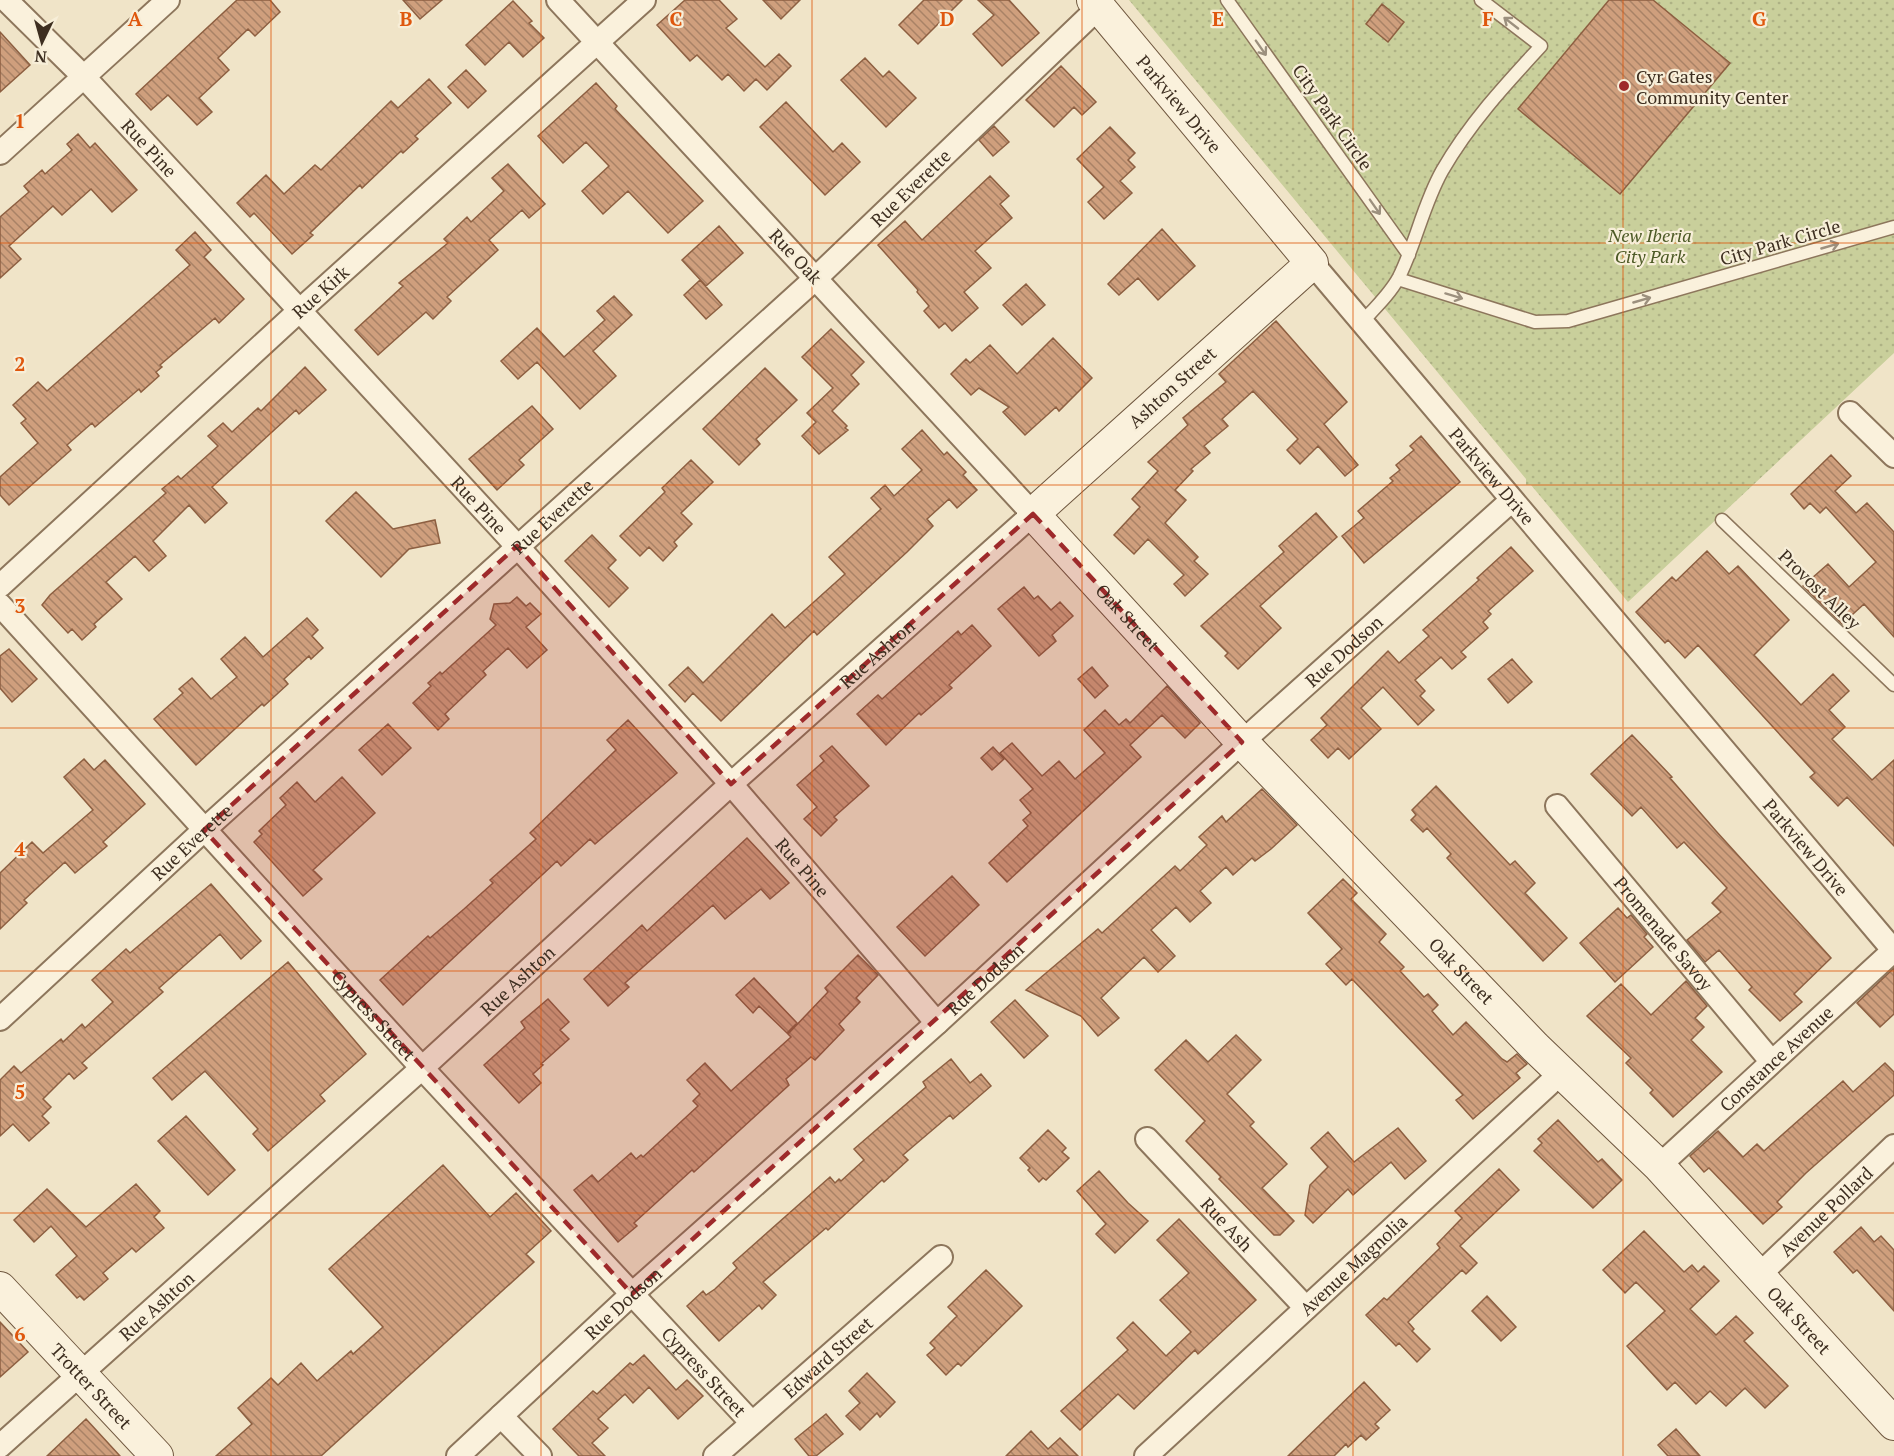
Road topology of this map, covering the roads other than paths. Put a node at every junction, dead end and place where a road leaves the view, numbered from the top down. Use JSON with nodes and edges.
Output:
{"nodes":[{"id":1,"x":6,"y":0,"type":"edge"},
{"id":2,"x":168,"y":0,"type":"edge"},
{"id":3,"x":558,"y":0,"type":"edge"},
{"id":4,"x":644,"y":0,"type":"edge"},
{"id":5,"x":1227,"y":0,"type":"edge"},
{"id":6,"x":1481,"y":0,"type":"edge"},
{"id":7,"x":1098,"y":2,"type":"edge"},
{"id":8,"x":598,"y":43,"type":"junction"},
{"id":9,"x":84,"y":77,"type":"junction"},
{"id":10,"x":0,"y":153,"type":"edge"},
{"id":11,"x":1894,"y":227,"type":"edge"},
{"id":12,"x":1409,"y":255,"type":"junction"},
{"id":13,"x":1312,"y":263,"type":"junction"},
{"id":14,"x":816,"y":278,"type":"junction"},
{"id":15,"x":1398,"y":279,"type":"junction"},
{"id":16,"x":299,"y":311,"type":"junction"},
{"id":17,"x":1362,"y":322,"type":"junction"},
{"id":18,"x":1850,"y":412,"type":"dead end"},
{"id":19,"x":1894,"y":456,"type":"edge"},
{"id":20,"x":1512,"y":500,"type":"junction"},
{"id":21,"x":1033,"y":514,"type":"junction"},
{"id":22,"x":1722,"y":520,"type":"dead end"},
{"id":23,"x":517,"y":546,"type":"junction"},
{"id":24,"x":0,"y":586,"type":"edge"},
{"id":25,"x":0,"y":605,"type":"edge"},
{"id":26,"x":1894,"y":685,"type":"edge"},
{"id":27,"x":1242,"y":742,"type":"junction"},
{"id":28,"x":731,"y":784,"type":"junction"},
{"id":29,"x":1557,"y":806,"type":"dead end"},
{"id":30,"x":204,"y":830,"type":"junction"},
{"id":31,"x":1894,"y":950,"type":"edge"},
{"id":32,"x":0,"y":1019,"type":"edge"},
{"id":33,"x":937,"y":1023,"type":"junction"},
{"id":34,"x":1771,"y":1061,"type":"junction"},
{"id":35,"x":422,"y":1068,"type":"junction"},
{"id":36,"x":1561,"y":1073,"type":"junction"},
{"id":37,"x":1148,"y":1139,"type":"dead end"},
{"id":38,"x":1894,"y":1146,"type":"edge"},
{"id":39,"x":1659,"y":1166,"type":"junction"},
{"id":40,"x":941,"y":1257,"type":"dead end"},
{"id":41,"x":1758,"y":1276,"type":"junction"},
{"id":42,"x":0,"y":1288,"type":"edge"},
{"id":43,"x":632,"y":1294,"type":"junction"},
{"id":44,"x":1306,"y":1308,"type":"junction"},
{"id":45,"x":80,"y":1374,"type":"junction"},
{"id":46,"x":501,"y":1416,"type":"junction"},
{"id":47,"x":751,"y":1422,"type":"junction"},
{"id":48,"x":1894,"y":1424,"type":"edge"},
{"id":49,"x":0,"y":1446,"type":"edge"},
{"id":50,"x":157,"y":1456,"type":"edge"},
{"id":51,"x":458,"y":1456,"type":"edge"},
{"id":52,"x":540,"y":1456,"type":"edge"},
{"id":53,"x":715,"y":1456,"type":"edge"},
{"id":54,"x":1146,"y":1456,"type":"edge"}],
"edges":[{"from":1,"to":9,"type":"street","name":"Rue Pine"},
{"from":2,"to":9,"type":"street"},
{"from":3,"to":8,"type":"street","name":"Rue Oak"},
{"from":4,"to":8,"type":"street","name":"Rue Kirk"},
{"from":5,"to":12,"type":"lane","name":"City Park Circle","one_way":true},
{"from":12,"to":6,"type":"lane","one_way":true},
{"from":7,"to":13,"type":"main road","name":"Parkview Drive"},
{"from":7,"to":14,"type":"street","name":"Rue Everette"},
{"from":8,"to":14,"type":"street","name":"Rue Oak"},
{"from":8,"to":16,"type":"street","name":"Rue Kirk"},
{"from":9,"to":10,"type":"street"},
{"from":9,"to":16,"type":"street","name":"Rue Pine"},
{"from":15,"to":11,"type":"lane","name":"City Park Circle","one_way":true},
{"from":12,"to":15,"type":"lane"},
{"from":13,"to":17,"type":"street","name":"Parkview Drive"},
{"from":13,"to":21,"type":"main road","name":"Ashton Street"},
{"from":14,"to":21,"type":"street","name":"Rue Oak"},
{"from":14,"to":23,"type":"street","name":"Rue Everette"},
{"from":15,"to":17,"type":"lane"},
{"from":16,"to":23,"type":"street","name":"Rue Pine"},
{"from":16,"to":24,"type":"street","name":"Rue Kirk"},
{"from":17,"to":20,"type":"street","name":"Parkview Drive"},
{"from":18,"to":19,"type":"street"},
{"from":20,"to":27,"type":"street","name":"Rue Dodson"},
{"from":20,"to":31,"type":"street","name":"Parkview Drive"},
{"from":21,"to":27,"type":"main road","name":"Oak Street"},
{"from":21,"to":28,"type":"street","name":"Rue Ashton"},
{"from":22,"to":26,"type":"lane","name":"Provost Alley"},
{"from":23,"to":28,"type":"street","name":"Rue Pine"},
{"from":23,"to":30,"type":"street","name":"Rue Everette"},
{"from":25,"to":30,"type":"street","name":"Cypress Street"},
{"from":27,"to":33,"type":"street","name":"Rue Dodson"},
{"from":27,"to":36,"type":"main road","name":"Oak Street"},
{"from":28,"to":33,"type":"street","name":"Rue Pine"},
{"from":28,"to":35,"type":"street","name":"Rue Ashton"},
{"from":29,"to":34,"type":"street","name":"Promenade Savoy"},
{"from":30,"to":32,"type":"street","name":"Rue Everette"},
{"from":30,"to":35,"type":"street","name":"Cypress Street"},
{"from":31,"to":34,"type":"street","name":"Constance Avenue"},
{"from":33,"to":43,"type":"street","name":"Rue Dodson"},
{"from":34,"to":39,"type":"street","name":"Constance Avenue"},
{"from":35,"to":43,"type":"street","name":"Cypress Street"},
{"from":35,"to":45,"type":"street","name":"Rue Ashton"},
{"from":36,"to":39,"type":"main road","name":"Oak Street"},
{"from":36,"to":44,"type":"street","name":"Avenue Magnolia"},
{"from":37,"to":44,"type":"street","name":"Rue Ash"},
{"from":38,"to":41,"type":"street","name":"Avenue Pollard"},
{"from":39,"to":41,"type":"main road","name":"Oak Street"},
{"from":40,"to":47,"type":"street","name":"Edward Street"},
{"from":41,"to":48,"type":"main road","name":"Oak Street"},
{"from":42,"to":45,"type":"main road","name":"Trotter Street"},
{"from":43,"to":46,"type":"street","name":"Rue Dodson"},
{"from":43,"to":47,"type":"street","name":"Cypress Street"},
{"from":44,"to":54,"type":"street","name":"Avenue Magnolia"},
{"from":45,"to":49,"type":"street","name":"Rue Ashton"},
{"from":45,"to":50,"type":"main road","name":"Trotter Street"},
{"from":46,"to":51,"type":"street","name":"Rue Dodson"},
{"from":46,"to":52,"type":"street"},
{"from":47,"to":53,"type":"street","name":"Edward Street"}]}
